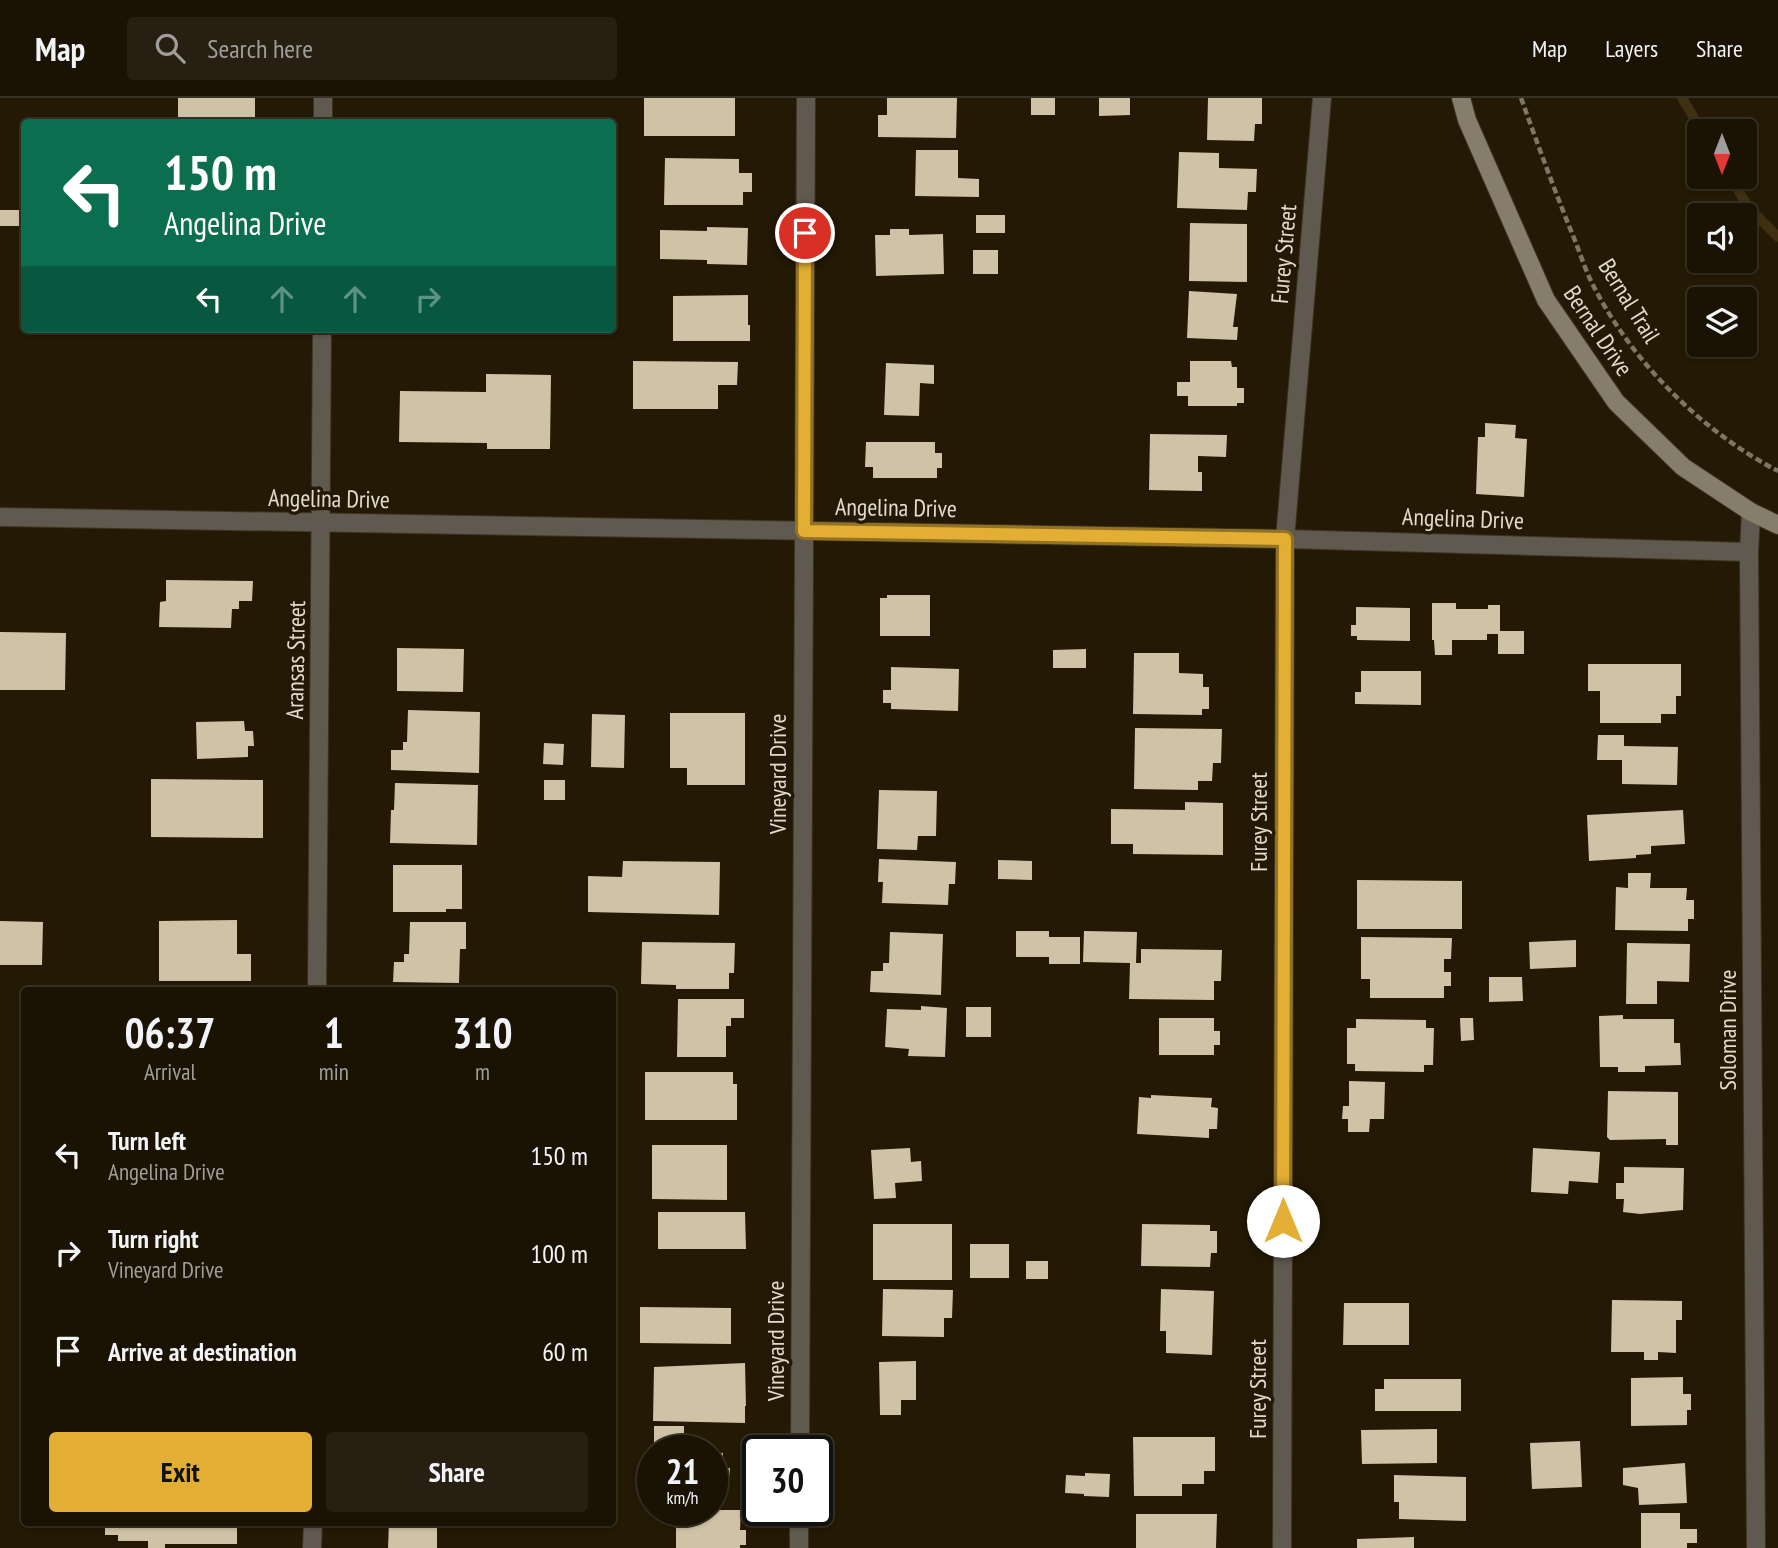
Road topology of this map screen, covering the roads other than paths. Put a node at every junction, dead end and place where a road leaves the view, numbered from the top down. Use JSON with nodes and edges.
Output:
{"nodes":[{"id":1,"x":323,"y":98,"type":"edge"},
{"id":2,"x":806,"y":98,"type":"edge"},
{"id":3,"x":1322,"y":98,"type":"edge"},
{"id":4,"x":1461,"y":98,"type":"edge"},
{"id":5,"x":323,"y":119,"type":"edge"},
{"id":6,"x":322,"y":333,"type":"edge"},
{"id":7,"x":1751,"y":512,"type":"junction"},
{"id":8,"x":0,"y":517,"type":"edge"},
{"id":9,"x":322,"y":524,"type":"junction"},
{"id":10,"x":1778,"y":525,"type":"edge"},
{"id":11,"x":804,"y":531,"type":"junction"},
{"id":12,"x":1285,"y":539,"type":"junction"},
{"id":13,"x":1749,"y":552,"type":"junction"},
{"id":14,"x":317,"y":987,"type":"edge"},
{"id":15,"x":800,"y":1435,"type":"edge"},
{"id":16,"x":313,"y":1526,"type":"edge"},
{"id":17,"x":799,"y":1526,"type":"edge"},
{"id":18,"x":312,"y":1548,"type":"edge"},
{"id":19,"x":799,"y":1548,"type":"edge"},
{"id":20,"x":1282,"y":1548,"type":"edge"},
{"id":21,"x":1756,"y":1548,"type":"edge"}],
"edges":[{"from":1,"to":5,"type":"street"},
{"from":2,"to":11,"type":"street","name":"Vineyard Drive"},
{"from":3,"to":12,"type":"street","name":"Furey Street"},
{"from":4,"to":7,"type":"street","name":"Bernal Drive"},
{"from":6,"to":9,"type":"street","name":"Aransas Street"},
{"from":7,"to":10,"type":"street","name":"Bernal Drive"},
{"from":7,"to":13,"type":"street","name":"Soloman Drive"},
{"from":8,"to":9,"type":"street","name":"Angelina Drive"},
{"from":9,"to":11,"type":"street","name":"Angelina Drive"},
{"from":9,"to":14,"type":"street","name":"Aransas Street"},
{"from":11,"to":12,"type":"street","name":"Angelina Drive"},
{"from":11,"to":15,"type":"street","name":"Vineyard Drive"},
{"from":12,"to":13,"type":"street","name":"Angelina Drive"},
{"from":12,"to":20,"type":"street","name":"Furey Street"},
{"from":13,"to":21,"type":"street","name":"Soloman Drive"},
{"from":16,"to":18,"type":"street"},
{"from":17,"to":19,"type":"street"}]}
